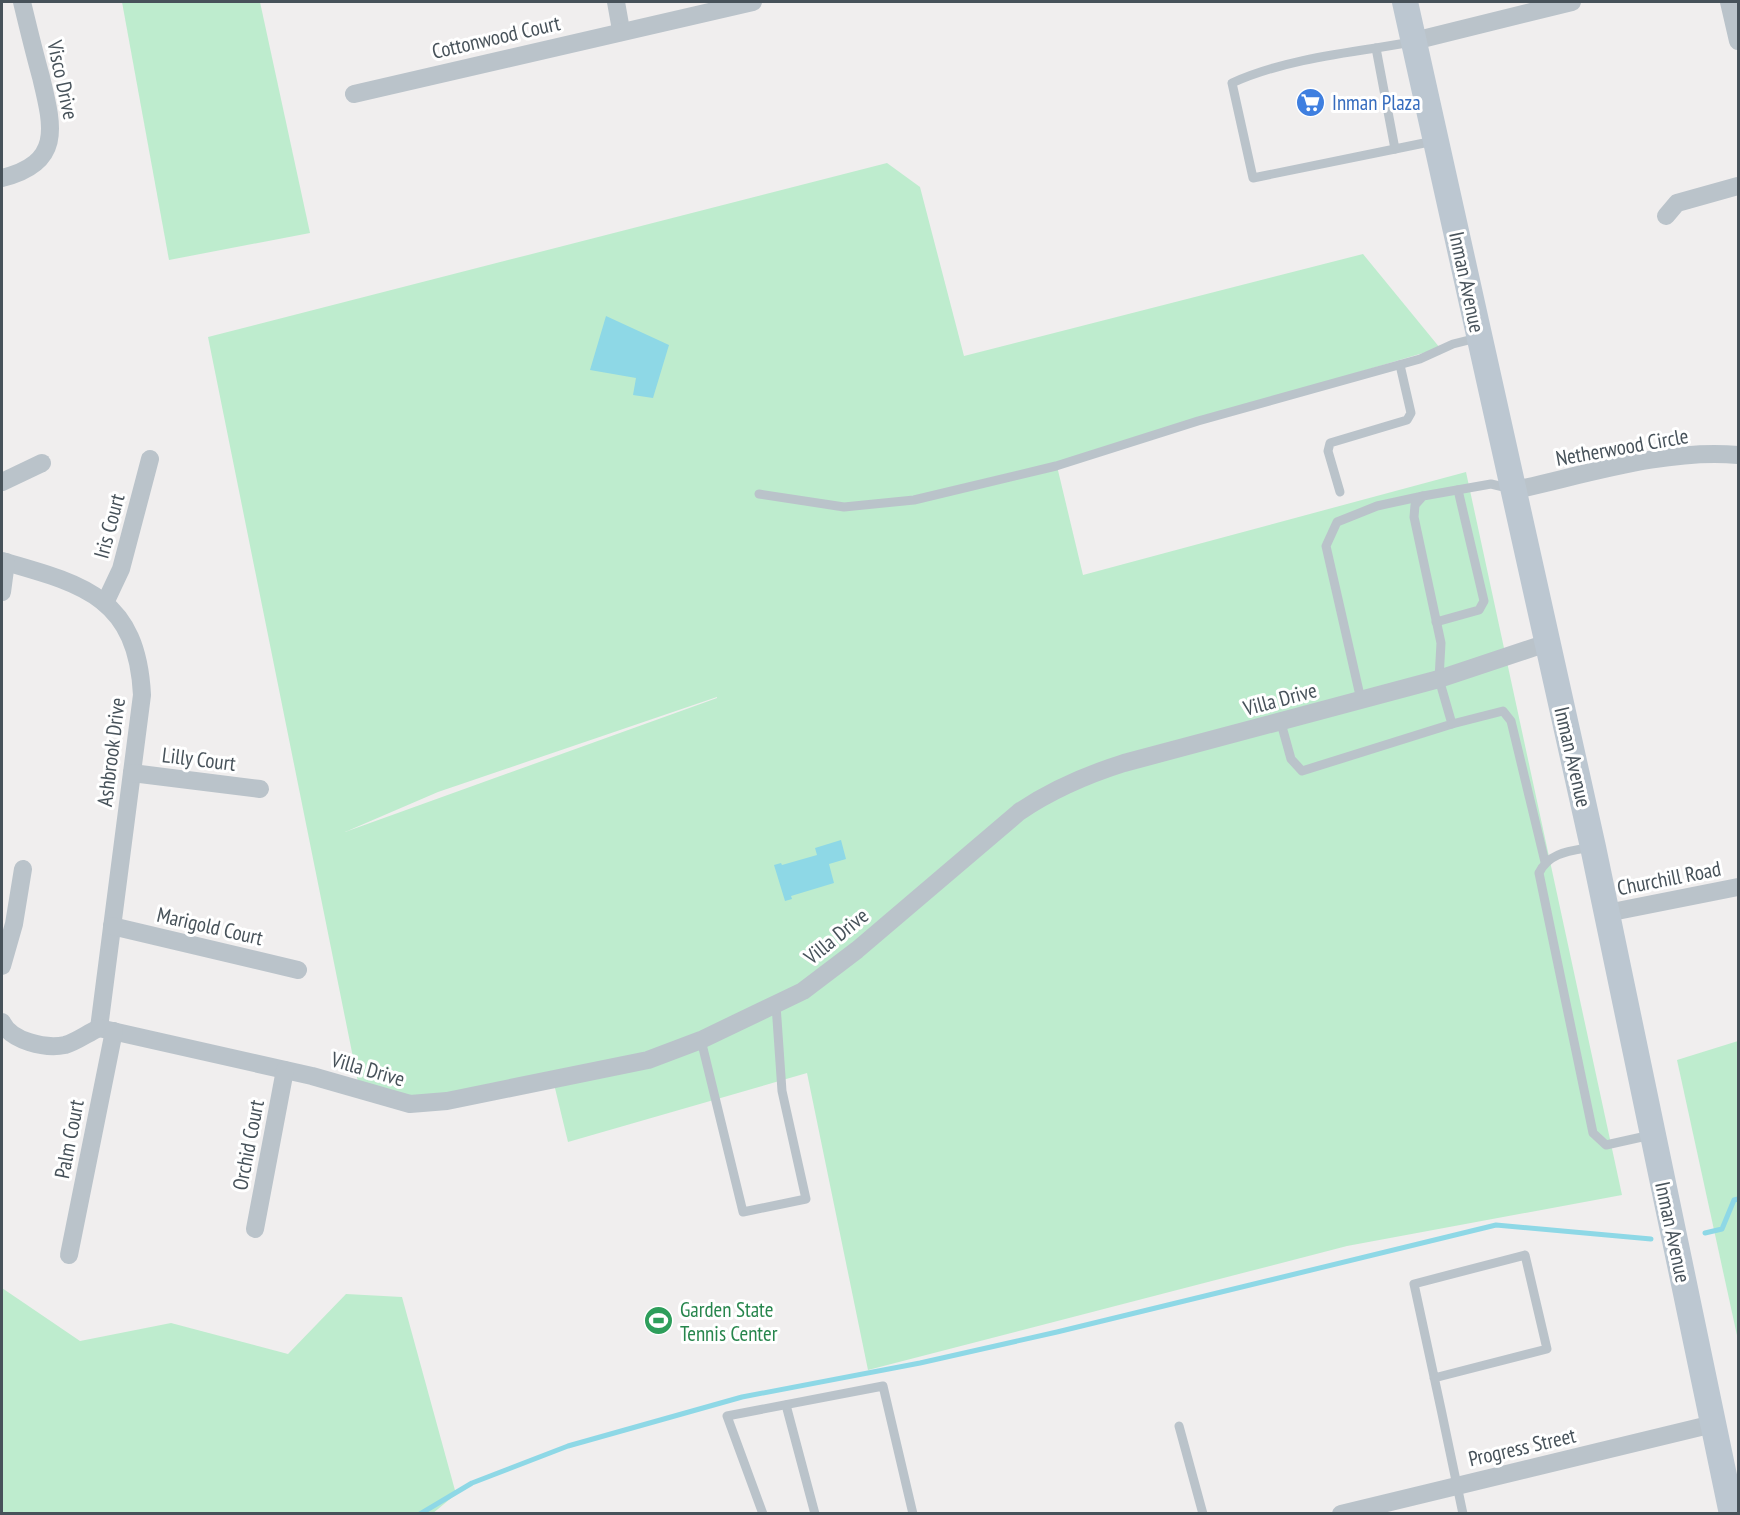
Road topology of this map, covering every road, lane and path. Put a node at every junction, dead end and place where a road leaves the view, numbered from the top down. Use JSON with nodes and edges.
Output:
{"nodes":[{"id":1,"x":22,"y":2,"type":"edge"},
{"id":2,"x":616,"y":2,"type":"edge"},
{"id":3,"x":753,"y":2,"type":"edge"},
{"id":4,"x":1405,"y":2,"type":"edge"},
{"id":5,"x":1572,"y":2,"type":"edge"},
{"id":6,"x":1729,"y":2,"type":"edge"},
{"id":7,"x":621,"y":30,"type":"junction"},
{"id":8,"x":1414,"y":41,"type":"junction"},
{"id":9,"x":1738,"y":41,"type":"edge"},
{"id":10,"x":1376,"y":48,"type":"junction"},
{"id":11,"x":354,"y":94,"type":"dead end"},
{"id":12,"x":1436,"y":141,"type":"junction"},
{"id":13,"x":1395,"y":149,"type":"junction"},
{"id":14,"x":2,"y":178,"type":"edge"},
{"id":15,"x":1738,"y":186,"type":"edge"},
{"id":16,"x":1666,"y":216,"type":"dead end"},
{"id":17,"x":1479,"y":337,"type":"junction"},
{"id":18,"x":1400,"y":365,"type":"junction"},
{"id":19,"x":1738,"y":455,"type":"edge"},
{"id":20,"x":150,"y":459,"type":"dead end"},
{"id":21,"x":42,"y":463,"type":"dead end"},
{"id":22,"x":2,"y":482,"type":"edge"},
{"id":23,"x":1458,"y":490,"type":"junction"},
{"id":24,"x":1515,"y":490,"type":"junction"},
{"id":25,"x":1340,"y":492,"type":"dead end"},
{"id":26,"x":759,"y":494,"type":"dead end"},
{"id":27,"x":1423,"y":496,"type":"junction"},
{"id":28,"x":4,"y":562,"type":"edge"},
{"id":29,"x":2,"y":592,"type":"edge"},
{"id":30,"x":105,"y":603,"type":"junction"},
{"id":31,"x":1436,"y":622,"type":"junction"},
{"id":32,"x":1547,"y":643,"type":"junction"},
{"id":33,"x":1439,"y":679,"type":"junction"},
{"id":34,"x":1361,"y":700,"type":"junction"},
{"id":35,"x":1281,"y":723,"type":"junction"},
{"id":36,"x":1452,"y":724,"type":"junction"},
{"id":37,"x":132,"y":773,"type":"junction"},
{"id":38,"x":260,"y":789,"type":"dead end"},
{"id":39,"x":1593,"y":847,"type":"junction"},
{"id":40,"x":1545,"y":862,"type":"junction"},
{"id":41,"x":23,"y":870,"type":"dead end"},
{"id":42,"x":1738,"y":887,"type":"edge"},
{"id":43,"x":1607,"y":913,"type":"junction"},
{"id":44,"x":112,"y":926,"type":"junction"},
{"id":45,"x":2,"y":966,"type":"edge"},
{"id":46,"x":298,"y":970,"type":"dead end"},
{"id":47,"x":776,"y":1005,"type":"junction"},
{"id":48,"x":2,"y":1022,"type":"edge"},
{"id":49,"x":106,"y":1029,"type":"junction"},
{"id":50,"x":701,"y":1040,"type":"junction"},
{"id":51,"x":285,"y":1070,"type":"junction"},
{"id":52,"x":1653,"y":1135,"type":"junction"},
{"id":53,"x":255,"y":1229,"type":"dead end"},
{"id":54,"x":69,"y":1255,"type":"dead end"},
{"id":55,"x":1434,"y":1378,"type":"junction"},
{"id":56,"x":786,"y":1405,"type":"junction"},
{"id":57,"x":1713,"y":1424,"type":"junction"},
{"id":58,"x":1179,"y":1426,"type":"dead end"},
{"id":59,"x":1457,"y":1486,"type":"junction"},
{"id":60,"x":763,"y":1514,"type":"edge"},
{"id":61,"x":815,"y":1514,"type":"edge"},
{"id":62,"x":913,"y":1514,"type":"edge"},
{"id":63,"x":1203,"y":1514,"type":"edge"},
{"id":64,"x":1341,"y":1514,"type":"edge"},
{"id":65,"x":1463,"y":1514,"type":"edge"},
{"id":66,"x":1732,"y":1514,"type":"edge"}],
"edges":[{"from":1,"to":14,"type":"street","name":"Visco Drive"},
{"from":2,"to":7,"type":"street"},
{"from":3,"to":7,"type":"street","name":"Cottonwood Court"},
{"from":4,"to":8,"type":"main road","name":"Inman Avenue"},
{"from":5,"to":8,"type":"street"},
{"from":6,"to":9,"type":"street"},
{"from":7,"to":11,"type":"street","name":"Cottonwood Court"},
{"from":8,"to":10,"type":"lane"},
{"from":8,"to":12,"type":"main road","name":"Inman Avenue"},
{"from":10,"to":13,"type":"lane"},
{"from":10,"to":13,"type":"lane"},
{"from":12,"to":13,"type":"lane"},
{"from":12,"to":17,"type":"main road","name":"Inman Avenue"},
{"from":15,"to":16,"type":"street"},
{"from":17,"to":18,"type":"lane"},
{"from":17,"to":24,"type":"main road","name":"Inman Avenue"},
{"from":18,"to":25,"type":"lane"},
{"from":18,"to":26,"type":"lane"},
{"from":19,"to":24,"type":"street","name":"Netherwood Circle"},
{"from":20,"to":30,"type":"street","name":"Iris Court"},
{"from":21,"to":22,"type":"street"},
{"from":23,"to":24,"type":"lane"},
{"from":23,"to":27,"type":"lane"},
{"from":23,"to":31,"type":"lane"},
{"from":24,"to":32,"type":"main road","name":"Inman Avenue"},
{"from":27,"to":31,"type":"lane"},
{"from":27,"to":34,"type":"lane"},
{"from":28,"to":29,"type":"street"},
{"from":28,"to":30,"type":"street","name":"Ashbrook Drive"},
{"from":30,"to":37,"type":"street","name":"Ashbrook Drive"},
{"from":31,"to":33,"type":"lane"},
{"from":32,"to":33,"type":"street","name":"Villa Drive"},
{"from":32,"to":39,"type":"main road","name":"Inman Avenue"},
{"from":33,"to":34,"type":"street","name":"Villa Drive"},
{"from":33,"to":36,"type":"lane"},
{"from":34,"to":35,"type":"street","name":"Villa Drive"},
{"from":35,"to":36,"type":"lane"},
{"from":35,"to":47,"type":"street","name":"Villa Drive"},
{"from":36,"to":40,"type":"lane"},
{"from":37,"to":38,"type":"street","name":"Lilly Court"},
{"from":37,"to":44,"type":"street","name":"Ashbrook Drive"},
{"from":39,"to":40,"type":"lane"},
{"from":39,"to":43,"type":"main road","name":"Inman Avenue"},
{"from":40,"to":52,"type":"lane"},
{"from":41,"to":45,"type":"street"},
{"from":42,"to":43,"type":"street","name":"Churchill Road"},
{"from":43,"to":52,"type":"main road","name":"Inman Avenue"},
{"from":44,"to":46,"type":"street","name":"Marigold Court"},
{"from":44,"to":49,"type":"street","name":"Ashbrook Drive"},
{"from":47,"to":50,"type":"street","name":"Villa Drive"},
{"from":47,"to":50,"type":"lane"},
{"from":48,"to":49,"type":"street"},
{"from":49,"to":51,"type":"street","name":"Villa Drive"},
{"from":49,"to":54,"type":"street","name":"Palm Court"},
{"from":50,"to":51,"type":"street","name":"Villa Drive"},
{"from":51,"to":53,"type":"street","name":"Orchid Court"},
{"from":52,"to":57,"type":"main road","name":"Inman Avenue"},
{"from":55,"to":55,"type":"lane"},
{"from":55,"to":59,"type":"lane"},
{"from":56,"to":60,"type":"lane"},
{"from":56,"to":61,"type":"lane"},
{"from":56,"to":62,"type":"lane"},
{"from":57,"to":59,"type":"street","name":"Progress Street"},
{"from":57,"to":66,"type":"main road","name":"Inman Avenue"},
{"from":58,"to":63,"type":"lane"},
{"from":59,"to":64,"type":"street","name":"Progress Street"},
{"from":59,"to":65,"type":"lane"}]}
